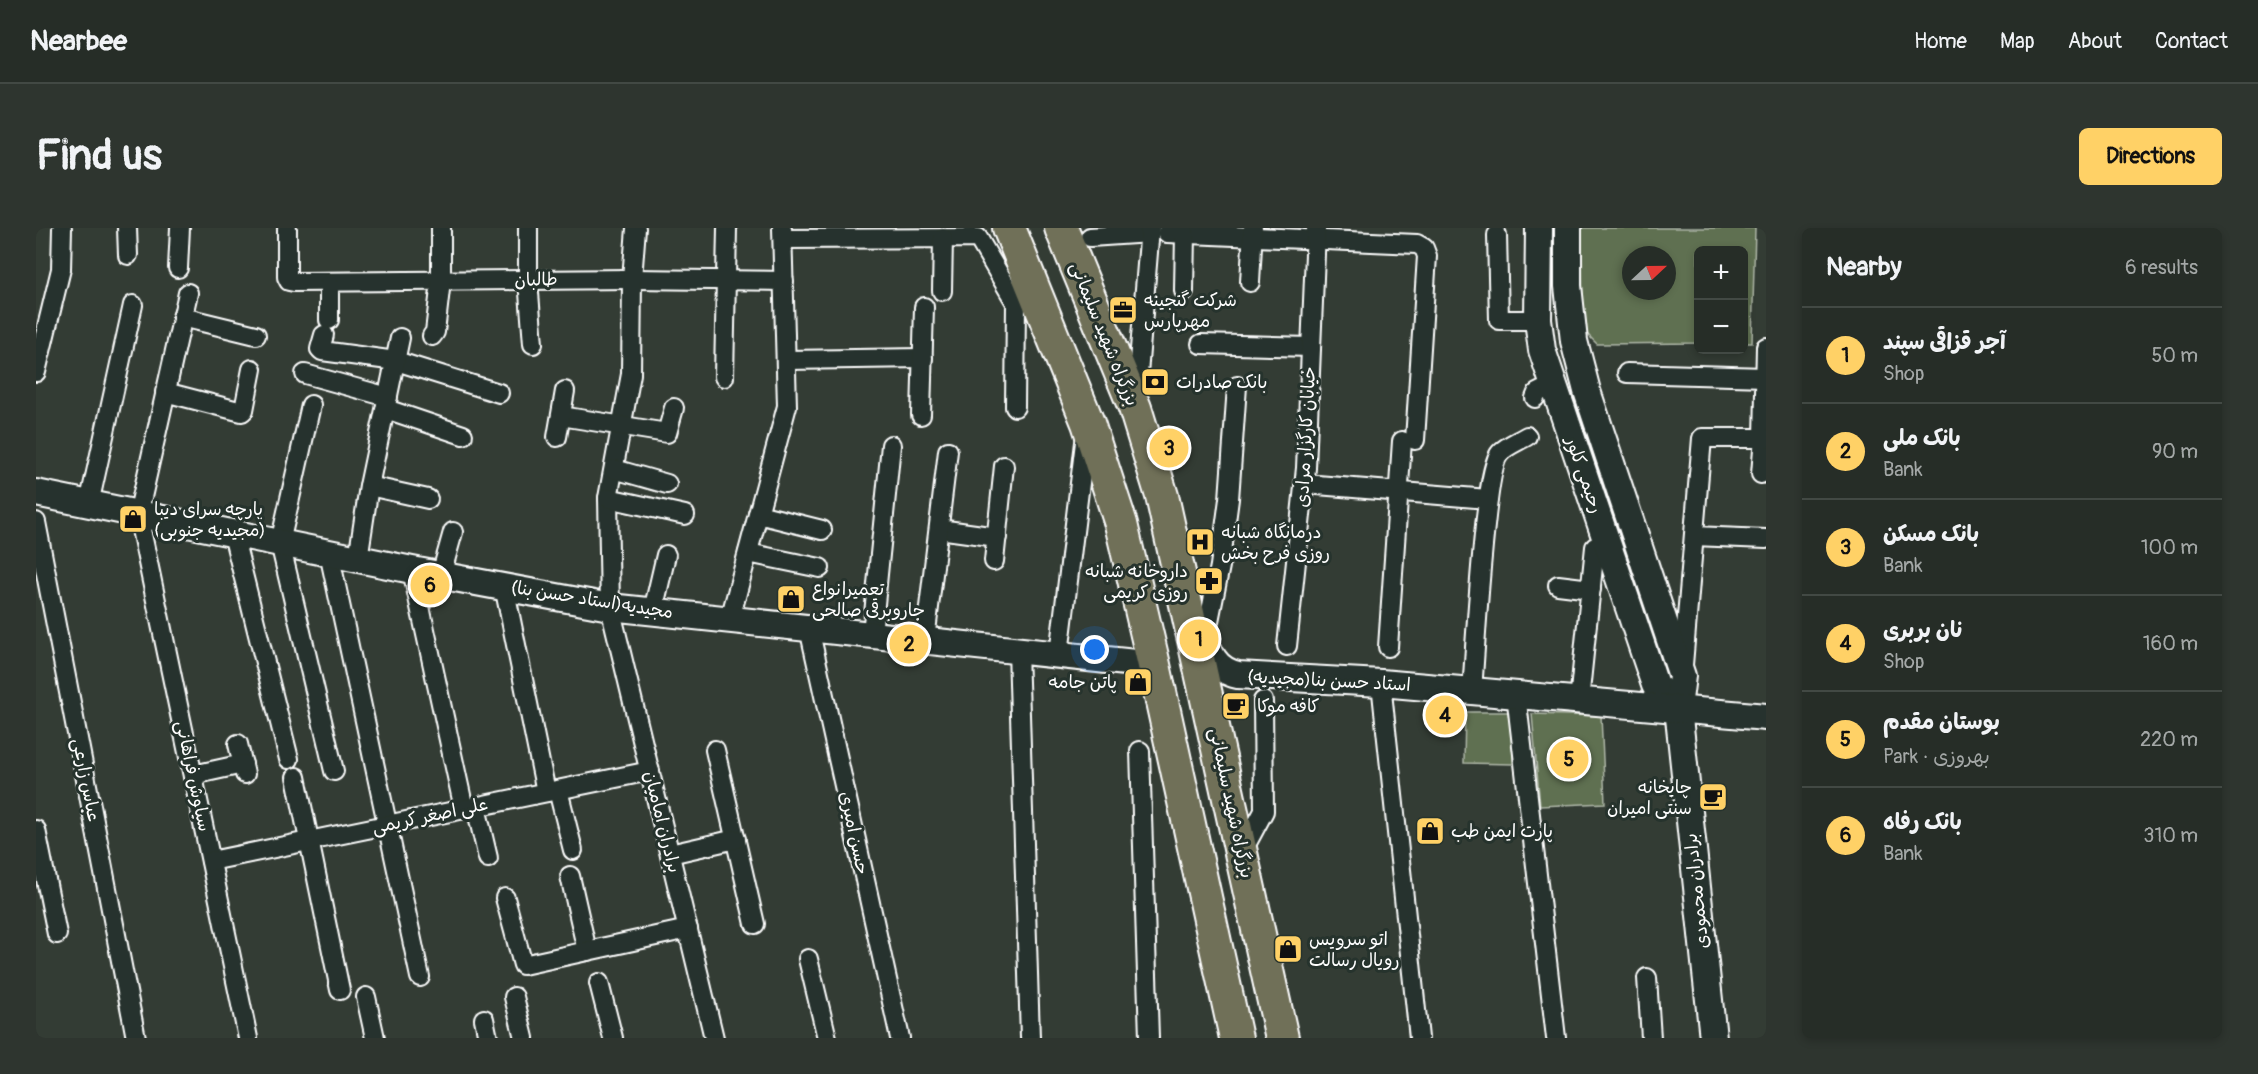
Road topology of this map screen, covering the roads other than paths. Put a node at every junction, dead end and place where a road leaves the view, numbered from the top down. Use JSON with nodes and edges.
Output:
{"nodes":[{"id":1,"x":62,"y":228,"type":"edge"},
{"id":2,"x":127,"y":228,"type":"edge"},
{"id":3,"x":180,"y":228,"type":"edge"},
{"id":4,"x":287,"y":228,"type":"edge"},
{"id":5,"x":441,"y":228,"type":"edge"},
{"id":6,"x":528,"y":228,"type":"edge"},
{"id":7,"x":636,"y":228,"type":"edge"},
{"id":8,"x":727,"y":228,"type":"edge"},
{"id":9,"x":1009,"y":228,"type":"edge"},
{"id":10,"x":1061,"y":228,"type":"edge"},
{"id":11,"x":1539,"y":228,"type":"edge"},
{"id":12,"x":1568,"y":228,"type":"edge"},
{"id":13,"x":1116,"y":231,"type":"edge"},
{"id":14,"x":1163,"y":232,"type":"edge"},
{"id":15,"x":1253,"y":232,"type":"edge"},
{"id":16,"x":783,"y":233,"type":"edge"},
{"id":17,"x":1316,"y":234,"type":"edge"},
{"id":18,"x":933,"y":235,"type":"edge"},
{"id":19,"x":1497,"y":235,"type":"dead end"},
{"id":20,"x":1090,"y":237,"type":"dead end"},
{"id":21,"x":128,"y":255,"type":"dead end"},
{"id":22,"x":178,"y":268,"type":"dead end"},
{"id":23,"x":632,"y":279,"type":"junction"},
{"id":24,"x":528,"y":280,"type":"junction"},
{"id":25,"x":441,"y":281,"type":"junction"},
{"id":26,"x":725,"y":281,"type":"junction"},
{"id":27,"x":784,"y":281,"type":"junction"},
{"id":28,"x":1250,"y":282,"type":"dead end"},
{"id":29,"x":329,"y":283,"type":"junction"},
{"id":30,"x":942,"y":291,"type":"dead end"},
{"id":31,"x":1184,"y":291,"type":"dead end"},
{"id":32,"x":188,"y":292,"type":"dead end"},
{"id":33,"x":133,"y":305,"type":"dead end"},
{"id":34,"x":924,"y":307,"type":"dead end"},
{"id":35,"x":182,"y":317,"type":"junction"},
{"id":36,"x":1538,"y":320,"type":"junction"},
{"id":37,"x":256,"y":335,"type":"dead end"},
{"id":38,"x":432,"y":336,"type":"dead end"},
{"id":39,"x":400,"y":338,"type":"dead end"},
{"id":40,"x":533,"y":344,"type":"dead end"},
{"id":41,"x":1201,"y":344,"type":"dead end"},
{"id":42,"x":1311,"y":347,"type":"junction"},
{"id":43,"x":1766,"y":347,"type":"edge"},
{"id":44,"x":923,"y":358,"type":"junction"},
{"id":45,"x":786,"y":360,"type":"junction"},
{"id":46,"x":396,"y":361,"type":"junction"},
{"id":47,"x":252,"y":369,"type":"dead end"},
{"id":48,"x":36,"y":372,"type":"edge"},
{"id":49,"x":1582,"y":372,"type":"junction"},
{"id":50,"x":1627,"y":373,"type":"dead end"},
{"id":51,"x":304,"y":374,"type":"dead end"},
{"id":52,"x":724,"y":377,"type":"dead end"},
{"id":53,"x":1766,"y":377,"type":"edge"},
{"id":54,"x":1237,"y":386,"type":"dead end"},
{"id":55,"x":565,"y":391,"type":"dead end"},
{"id":56,"x":1544,"y":391,"type":"junction"},
{"id":57,"x":165,"y":392,"type":"junction"},
{"id":58,"x":499,"y":393,"type":"dead end"},
{"id":59,"x":387,"y":403,"type":"junction"},
{"id":60,"x":311,"y":405,"type":"dead end"},
{"id":61,"x":1015,"y":407,"type":"dead end"},
{"id":62,"x":674,"y":408,"type":"dead end"},
{"id":63,"x":1135,"y":408,"type":"junction"},
{"id":64,"x":921,"y":415,"type":"dead end"},
{"id":65,"x":561,"y":416,"type":"junction"},
{"id":66,"x":1088,"y":423,"type":"junction"},
{"id":67,"x":622,"y":427,"type":"junction"},
{"id":68,"x":463,"y":435,"type":"dead end"},
{"id":69,"x":1527,"y":436,"type":"dead end"},
{"id":70,"x":557,"y":437,"type":"dead end"},
{"id":71,"x":1765,"y":438,"type":"edge"},
{"id":72,"x":891,"y":445,"type":"dead end"},
{"id":73,"x":948,"y":451,"type":"dead end"},
{"id":74,"x":1004,"y":466,"type":"dead end"},
{"id":75,"x":614,"y":468,"type":"junction"},
{"id":76,"x":1761,"y":474,"type":"dead end"},
{"id":77,"x":667,"y":484,"type":"dead end"},
{"id":78,"x":1305,"y":484,"type":"junction"},
{"id":79,"x":369,"y":486,"type":"junction"},
{"id":80,"x":1398,"y":492,"type":"junction"},
{"id":81,"x":36,"y":493,"type":"edge"},
{"id":82,"x":1162,"y":495,"type":"junction"},
{"id":83,"x":608,"y":498,"type":"junction"},
{"id":84,"x":428,"y":499,"type":"dead end"},
{"id":85,"x":1488,"y":499,"type":"junction"},
{"id":86,"x":89,"y":504,"type":"junction"},
{"id":87,"x":758,"y":514,"type":"junction"},
{"id":88,"x":138,"y":515,"type":"junction"},
{"id":89,"x":686,"y":515,"type":"dead end"},
{"id":90,"x":36,"y":522,"type":"edge"},
{"id":91,"x":939,"y":529,"type":"junction"},
{"id":92,"x":822,"y":530,"type":"dead end"},
{"id":93,"x":453,"y":532,"type":"dead end"},
{"id":94,"x":233,"y":534,"type":"junction"},
{"id":95,"x":1694,"y":536,"type":"junction"},
{"id":96,"x":997,"y":537,"type":"junction"},
{"id":97,"x":1766,"y":539,"type":"edge"},
{"id":98,"x":280,"y":543,"type":"junction"},
{"id":99,"x":1595,"y":547,"type":"dead end"},
{"id":100,"x":329,"y":553,"type":"junction"},
{"id":101,"x":748,"y":553,"type":"junction"},
{"id":102,"x":666,"y":555,"type":"dead end"},
{"id":103,"x":358,"y":559,"type":"junction"},
{"id":104,"x":994,"y":561,"type":"dead end"},
{"id":105,"x":820,"y":568,"type":"dead end"},
{"id":106,"x":411,"y":570,"type":"junction"},
{"id":107,"x":441,"y":574,"type":"junction"},
{"id":108,"x":1558,"y":585,"type":"dead end"},
{"id":109,"x":504,"y":586,"type":"junction"},
{"id":110,"x":1591,"y":589,"type":"junction"},
{"id":111,"x":610,"y":607,"type":"junction"},
{"id":112,"x":653,"y":611,"type":"junction"},
{"id":113,"x":730,"y":619,"type":"junction"},
{"id":114,"x":809,"y":628,"type":"junction"},
{"id":115,"x":872,"y":634,"type":"junction"},
{"id":116,"x":926,"y":640,"type":"junction"},
{"id":117,"x":1205,"y":641,"type":"junction"},
{"id":118,"x":1287,"y":646,"type":"dead end"},
{"id":119,"x":1388,"y":647,"type":"dead end"},
{"id":120,"x":1018,"y":650,"type":"junction"},
{"id":121,"x":1059,"y":654,"type":"junction"},
{"id":122,"x":1154,"y":665,"type":"junction"},
{"id":123,"x":1682,"y":676,"type":"junction"},
{"id":124,"x":1381,"y":683,"type":"junction"},
{"id":125,"x":1472,"y":691,"type":"junction"},
{"id":126,"x":1516,"y":694,"type":"junction"},
{"id":127,"x":1263,"y":701,"type":"dead end"},
{"id":128,"x":1579,"y":701,"type":"junction"},
{"id":129,"x":1678,"y":708,"type":"junction"},
{"id":130,"x":1766,"y":717,"type":"edge"},
{"id":131,"x":238,"y":744,"type":"dead end"},
{"id":132,"x":715,"y":750,"type":"dead end"},
{"id":133,"x":1140,"y":751,"type":"dead end"},
{"id":134,"x":289,"y":759,"type":"dead end"},
{"id":135,"x":334,"y":771,"type":"dead end"},
{"id":136,"x":650,"y":771,"type":"junction"},
{"id":137,"x":193,"y":775,"type":"junction"},
{"id":138,"x":296,"y":777,"type":"dead end"},
{"id":139,"x":552,"y":791,"type":"junction"},
{"id":140,"x":470,"y":808,"type":"junction"},
{"id":141,"x":388,"y":825,"type":"junction"},
{"id":142,"x":36,"y":830,"type":"edge"},
{"id":143,"x":736,"y":840,"type":"junction"},
{"id":144,"x":309,"y":841,"type":"junction"},
{"id":145,"x":573,"y":850,"type":"dead end"},
{"id":146,"x":1242,"y":852,"type":"junction"},
{"id":147,"x":670,"y":854,"type":"junction"},
{"id":148,"x":488,"y":858,"type":"dead end"},
{"id":149,"x":211,"y":861,"type":"junction"},
{"id":150,"x":570,"y":876,"type":"dead end"},
{"id":151,"x":505,"y":898,"type":"dead end"},
{"id":152,"x":755,"y":924,"type":"dead end"},
{"id":153,"x":688,"y":929,"type":"junction"},
{"id":154,"x":57,"y":934,"type":"dead end"},
{"id":155,"x":587,"y":951,"type":"junction"},
{"id":156,"x":808,"y":959,"type":"dead end"},
{"id":157,"x":420,"y":977,"type":"dead end"},
{"id":158,"x":1647,"y":978,"type":"dead end"},
{"id":159,"x":600,"y":983,"type":"dead end"},
{"id":160,"x":340,"y":990,"type":"dead end"},
{"id":161,"x":366,"y":997,"type":"dead end"},
{"id":162,"x":514,"y":997,"type":"dead end"},
{"id":163,"x":484,"y":1019,"type":"dead end"},
{"id":164,"x":136,"y":1038,"type":"edge"},
{"id":165,"x":248,"y":1038,"type":"edge"},
{"id":166,"x":375,"y":1038,"type":"edge"},
{"id":167,"x":488,"y":1038,"type":"edge"},
{"id":168,"x":524,"y":1038,"type":"edge"},
{"id":169,"x":613,"y":1038,"type":"edge"},
{"id":170,"x":714,"y":1038,"type":"edge"},
{"id":171,"x":828,"y":1038,"type":"edge"},
{"id":172,"x":900,"y":1038,"type":"edge"},
{"id":173,"x":1030,"y":1038,"type":"edge"},
{"id":174,"x":1149,"y":1038,"type":"edge"},
{"id":175,"x":1236,"y":1038,"type":"edge"},
{"id":176,"x":1281,"y":1038,"type":"edge"},
{"id":177,"x":1419,"y":1038,"type":"edge"},
{"id":178,"x":1556,"y":1038,"type":"edge"},
{"id":179,"x":1651,"y":1038,"type":"edge"},
{"id":180,"x":1713,"y":1038,"type":"edge"}],
"edges":[{"from":1,"to":48,"type":"street"},
{"from":2,"to":21,"type":"street"},
{"from":3,"to":22,"type":"street"},
{"from":4,"to":29,"type":"street","name":"طالبان"},
{"from":5,"to":25,"type":"street"},
{"from":6,"to":24,"type":"street"},
{"from":7,"to":23,"type":"street","name":"برادران امامیان"},
{"from":8,"to":26,"type":"street"},
{"from":9,"to":66,"type":"highway"},
{"from":10,"to":63,"type":"highway","name":"بزرگراه شهید سلیمانی"},
{"from":11,"to":36,"type":"main road","name":"رحیمی کلور"},
{"from":12,"to":49,"type":"main road"},
{"from":13,"to":14,"type":"street"},
{"from":13,"to":20,"type":"street"},
{"from":14,"to":15,"type":"street"},
{"from":14,"to":31,"type":"street"},
{"from":14,"to":63,"type":"street"},
{"from":15,"to":17,"type":"street"},
{"from":15,"to":28,"type":"street"},
{"from":16,"to":18,"type":"street"},
{"from":16,"to":27,"type":"street"},
{"from":17,"to":42,"type":"street","name":"خیابان کارگزار مرادی"},
{"from":17,"to":80,"type":"street"},
{"from":18,"to":30,"type":"street"},
{"from":18,"to":61,"type":"street"},
{"from":19,"to":36,"type":"street"},
{"from":23,"to":24,"type":"street","name":"طالبان"},
{"from":23,"to":26,"type":"street","name":"طالبان"},
{"from":23,"to":67,"type":"street","name":"برادران امامیان"},
{"from":24,"to":25,"type":"street","name":"طالبان"},
{"from":24,"to":40,"type":"street"},
{"from":25,"to":29,"type":"street","name":"طالبان"},
{"from":25,"to":38,"type":"street"},
{"from":26,"to":27,"type":"street","name":"طالبان"},
{"from":26,"to":52,"type":"street"},
{"from":27,"to":45,"type":"street"},
{"from":29,"to":46,"type":"street"},
{"from":32,"to":35,"type":"street"},
{"from":33,"to":86,"type":"street"},
{"from":34,"to":44,"type":"street"},
{"from":35,"to":37,"type":"street"},
{"from":35,"to":57,"type":"street"},
{"from":36,"to":56,"type":"main road","name":"رحیمی کلور"},
{"from":39,"to":46,"type":"street"},
{"from":41,"to":42,"type":"street"},
{"from":42,"to":78,"type":"street","name":"خیابان کارگزار مرادی"},
{"from":43,"to":53,"type":"street"},
{"from":44,"to":45,"type":"street"},
{"from":44,"to":64,"type":"street"},
{"from":45,"to":87,"type":"street"},
{"from":46,"to":58,"type":"street"},
{"from":46,"to":59,"type":"street"},
{"from":47,"to":57,"type":"street"},
{"from":49,"to":56,"type":"main road"},
{"from":49,"to":123,"type":"main road"},
{"from":50,"to":53,"type":"street"},
{"from":51,"to":59,"type":"street"},
{"from":53,"to":71,"type":"street"},
{"from":54,"to":117,"type":"street"},
{"from":55,"to":65,"type":"street"},
{"from":56,"to":129,"type":"main road","name":"رحیمی کلور"},
{"from":57,"to":88,"type":"street"},
{"from":59,"to":68,"type":"street"},
{"from":59,"to":79,"type":"street"},
{"from":60,"to":98,"type":"street"},
{"from":62,"to":67,"type":"street"},
{"from":63,"to":82,"type":"highway","name":"بزرگراه شهید سلیمانی"},
{"from":65,"to":67,"type":"street"},
{"from":65,"to":70,"type":"street"},
{"from":66,"to":121,"type":"street"},
{"from":66,"to":122,"type":"highway"},
{"from":67,"to":75,"type":"street","name":"برادران امامیان"},
{"from":69,"to":85,"type":"street"},
{"from":71,"to":76,"type":"street"},
{"from":71,"to":95,"type":"street"},
{"from":72,"to":115,"type":"street"},
{"from":73,"to":91,"type":"street"},
{"from":74,"to":96,"type":"street"},
{"from":75,"to":77,"type":"street"},
{"from":75,"to":83,"type":"street","name":"برادران امامیان"},
{"from":78,"to":80,"type":"street"},
{"from":78,"to":118,"type":"street","name":"خیابان کارگزار مرادی"},
{"from":79,"to":84,"type":"street"},
{"from":79,"to":103,"type":"street"},
{"from":80,"to":85,"type":"street"},
{"from":80,"to":119,"type":"street"},
{"from":81,"to":86,"type":"main road","name":"مجیدیه(استاد حسن بنا)"},
{"from":82,"to":117,"type":"main road","name":"استاد حسن بنا(مجیدیه)"},
{"from":82,"to":146,"type":"highway","name":"بزرگراه شهید سلیمانی"},
{"from":83,"to":89,"type":"street"},
{"from":83,"to":111,"type":"street","name":"برادران امامیان"},
{"from":85,"to":125,"type":"street"},
{"from":86,"to":88,"type":"main road","name":"مجیدیه(استاد حسن بنا)"},
{"from":87,"to":92,"type":"street"},
{"from":87,"to":101,"type":"street"},
{"from":88,"to":94,"type":"main road","name":"مجیدیه(استاد حسن بنا)"},
{"from":88,"to":137,"type":"street","name":"سیاوش فراهانی"},
{"from":90,"to":164,"type":"street","name":"عباس زارعی"},
{"from":91,"to":96,"type":"street"},
{"from":91,"to":116,"type":"street"},
{"from":93,"to":107,"type":"street"},
{"from":94,"to":98,"type":"main road","name":"مجیدیه(استاد حسن بنا)"},
{"from":94,"to":134,"type":"street"},
{"from":95,"to":97,"type":"street"},
{"from":95,"to":123,"type":"street"},
{"from":96,"to":104,"type":"street"},
{"from":98,"to":100,"type":"main road","name":"مجیدیه(استاد حسن بنا)"},
{"from":98,"to":135,"type":"street"},
{"from":99,"to":110,"type":"street"},
{"from":100,"to":103,"type":"main road","name":"مجیدیه(استاد حسن بنا)"},
{"from":100,"to":141,"type":"street"},
{"from":101,"to":105,"type":"street"},
{"from":101,"to":113,"type":"street"},
{"from":102,"to":112,"type":"street"},
{"from":103,"to":106,"type":"main road","name":"مجیدیه(استاد حسن بنا)"},
{"from":106,"to":107,"type":"main road","name":"مجیدیه(استاد حسن بنا)"},
{"from":106,"to":140,"type":"street"},
{"from":107,"to":109,"type":"main road","name":"مجیدیه(استاد حسن بنا)"},
{"from":108,"to":110,"type":"street"},
{"from":109,"to":111,"type":"main road","name":"مجیدیه(استاد حسن بنا)"},
{"from":109,"to":139,"type":"street"},
{"from":110,"to":128,"type":"street"},
{"from":111,"to":112,"type":"main road","name":"مجیدیه(استاد حسن بنا)"},
{"from":111,"to":136,"type":"street","name":"برادران امامیان"},
{"from":112,"to":113,"type":"main road","name":"مجیدیه(استاد حسن بنا)"},
{"from":113,"to":114,"type":"main road","name":"مجیدیه(استاد حسن بنا)"},
{"from":114,"to":115,"type":"main road","name":"مجیدیه(استاد حسن بنا)"},
{"from":114,"to":172,"type":"street","name":"حسن امیری"},
{"from":115,"to":116,"type":"main road","name":"مجیدیه(استاد حسن بنا)"},
{"from":116,"to":120,"type":"main road","name":"مجیدیه(استاد حسن بنا)"},
{"from":117,"to":124,"type":"main road","name":"استاد حسن بنا(مجیدیه)"},
{"from":120,"to":121,"type":"main road","name":"مجیدیه(استاد حسن بنا)"},
{"from":120,"to":173,"type":"street"},
{"from":121,"to":122,"type":"main road","name":"مجیدیه(استاد حسن بنا)"},
{"from":122,"to":175,"type":"highway"},
{"from":123,"to":129,"type":"main road","name":"برادران محمودی"},
{"from":124,"to":125,"type":"main road","name":"استاد حسن بنا(مجیدیه)"},
{"from":124,"to":177,"type":"street"},
{"from":125,"to":126,"type":"main road","name":"استاد حسن بنا(مجیدیه)"},
{"from":126,"to":128,"type":"main road","name":"استاد حسن بنا(مجیدیه)"},
{"from":126,"to":178,"type":"street"},
{"from":127,"to":146,"type":"street"},
{"from":128,"to":129,"type":"main road","name":"استاد حسن بنا(مجیدیه)"},
{"from":129,"to":130,"type":"main road","name":"استاد حسن بنا(مجیدیه)"},
{"from":129,"to":180,"type":"main road","name":"برادران محمودی"},
{"from":131,"to":137,"type":"street"},
{"from":132,"to":143,"type":"street"},
{"from":133,"to":174,"type":"street"},
{"from":136,"to":139,"type":"street","name":"علی اصغر کریمی"},
{"from":136,"to":147,"type":"street","name":"برادران امامیان"},
{"from":137,"to":149,"type":"street","name":"سیاوش فراهانی"},
{"from":138,"to":144,"type":"street"},
{"from":139,"to":140,"type":"street","name":"علی اصغر کریمی"},
{"from":139,"to":145,"type":"street"},
{"from":140,"to":141,"type":"street","name":"علی اصغر کریمی"},
{"from":140,"to":148,"type":"street"},
{"from":141,"to":144,"type":"street","name":"علی اصغر کریمی"},
{"from":141,"to":157,"type":"street"},
{"from":142,"to":154,"type":"street"},
{"from":143,"to":147,"type":"street"},
{"from":143,"to":152,"type":"street"},
{"from":144,"to":149,"type":"street","name":"علی اصغر کریمی"},
{"from":144,"to":160,"type":"street"},
{"from":146,"to":176,"type":"highway","name":"بزرگراه شهید سلیمانی"},
{"from":147,"to":153,"type":"street","name":"برادران امامیان"},
{"from":149,"to":165,"type":"street","name":"سیاوش فراهانی"},
{"from":150,"to":155,"type":"street"},
{"from":151,"to":155,"type":"street"},
{"from":153,"to":155,"type":"street"},
{"from":153,"to":170,"type":"street","name":"برادران امامیان"},
{"from":156,"to":171,"type":"street"},
{"from":158,"to":179,"type":"street"},
{"from":159,"to":169,"type":"street"},
{"from":161,"to":166,"type":"street"},
{"from":162,"to":168,"type":"street"},
{"from":163,"to":167,"type":"street"}]}
